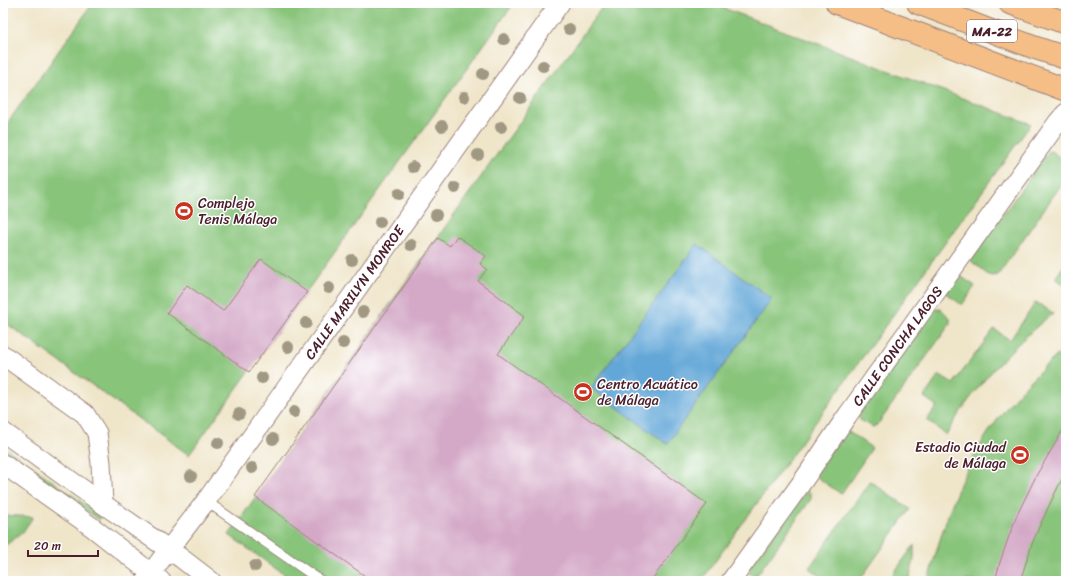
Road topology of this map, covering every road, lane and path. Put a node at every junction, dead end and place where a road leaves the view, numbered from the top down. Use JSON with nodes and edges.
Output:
{"nodes":[{"id":1,"x":560,"y":3,"type":"edge"},
{"id":2,"x":837,"y":3,"type":"edge"},
{"id":3,"x":918,"y":3,"type":"edge"},
{"id":4,"x":1010,"y":3,"type":"edge"},
{"id":5,"x":1066,"y":23,"type":"edge"},
{"id":6,"x":1066,"y":58,"type":"edge"},
{"id":7,"x":1066,"y":90,"type":"edge"},
{"id":8,"x":1066,"y":114,"type":"edge"},
{"id":9,"x":3,"y":355,"type":"edge"},
{"id":10,"x":3,"y":432,"type":"edge"},
{"id":11,"x":3,"y":464,"type":"edge"},
{"id":12,"x":206,"y":501,"type":"junction"},
{"id":13,"x":102,"y":504,"type":"junction"},
{"id":14,"x":169,"y":550,"type":"junction"},
{"id":15,"x":153,"y":579,"type":"edge"},
{"id":16,"x":211,"y":581,"type":"edge"},
{"id":17,"x":321,"y":581,"type":"edge"},
{"id":18,"x":731,"y":581,"type":"edge"}],
"edges":[{"from":1,"to":12,"type":"street","name":"CALLE MARILYN MONROE"},
{"from":2,"to":7,"type":"main road"},
{"from":3,"to":6,"type":"main road","number":"MA-22"},
{"from":4,"to":5,"type":"main road","number":"MA-22"},
{"from":8,"to":18,"type":"street","name":"CALLE CONCHA LAGOS"},
{"from":9,"to":13,"type":"street"},
{"from":10,"to":13,"type":"street"},
{"from":11,"to":15,"type":"street"},
{"from":12,"to":14,"type":"street","name":"CALLE MARILYN MONROE"},
{"from":12,"to":17,"type":"lane"},
{"from":13,"to":14,"type":"street"},
{"from":14,"to":15,"type":"street","name":"CALLE MARILYN MONROE"},
{"from":14,"to":16,"type":"street"}]}
